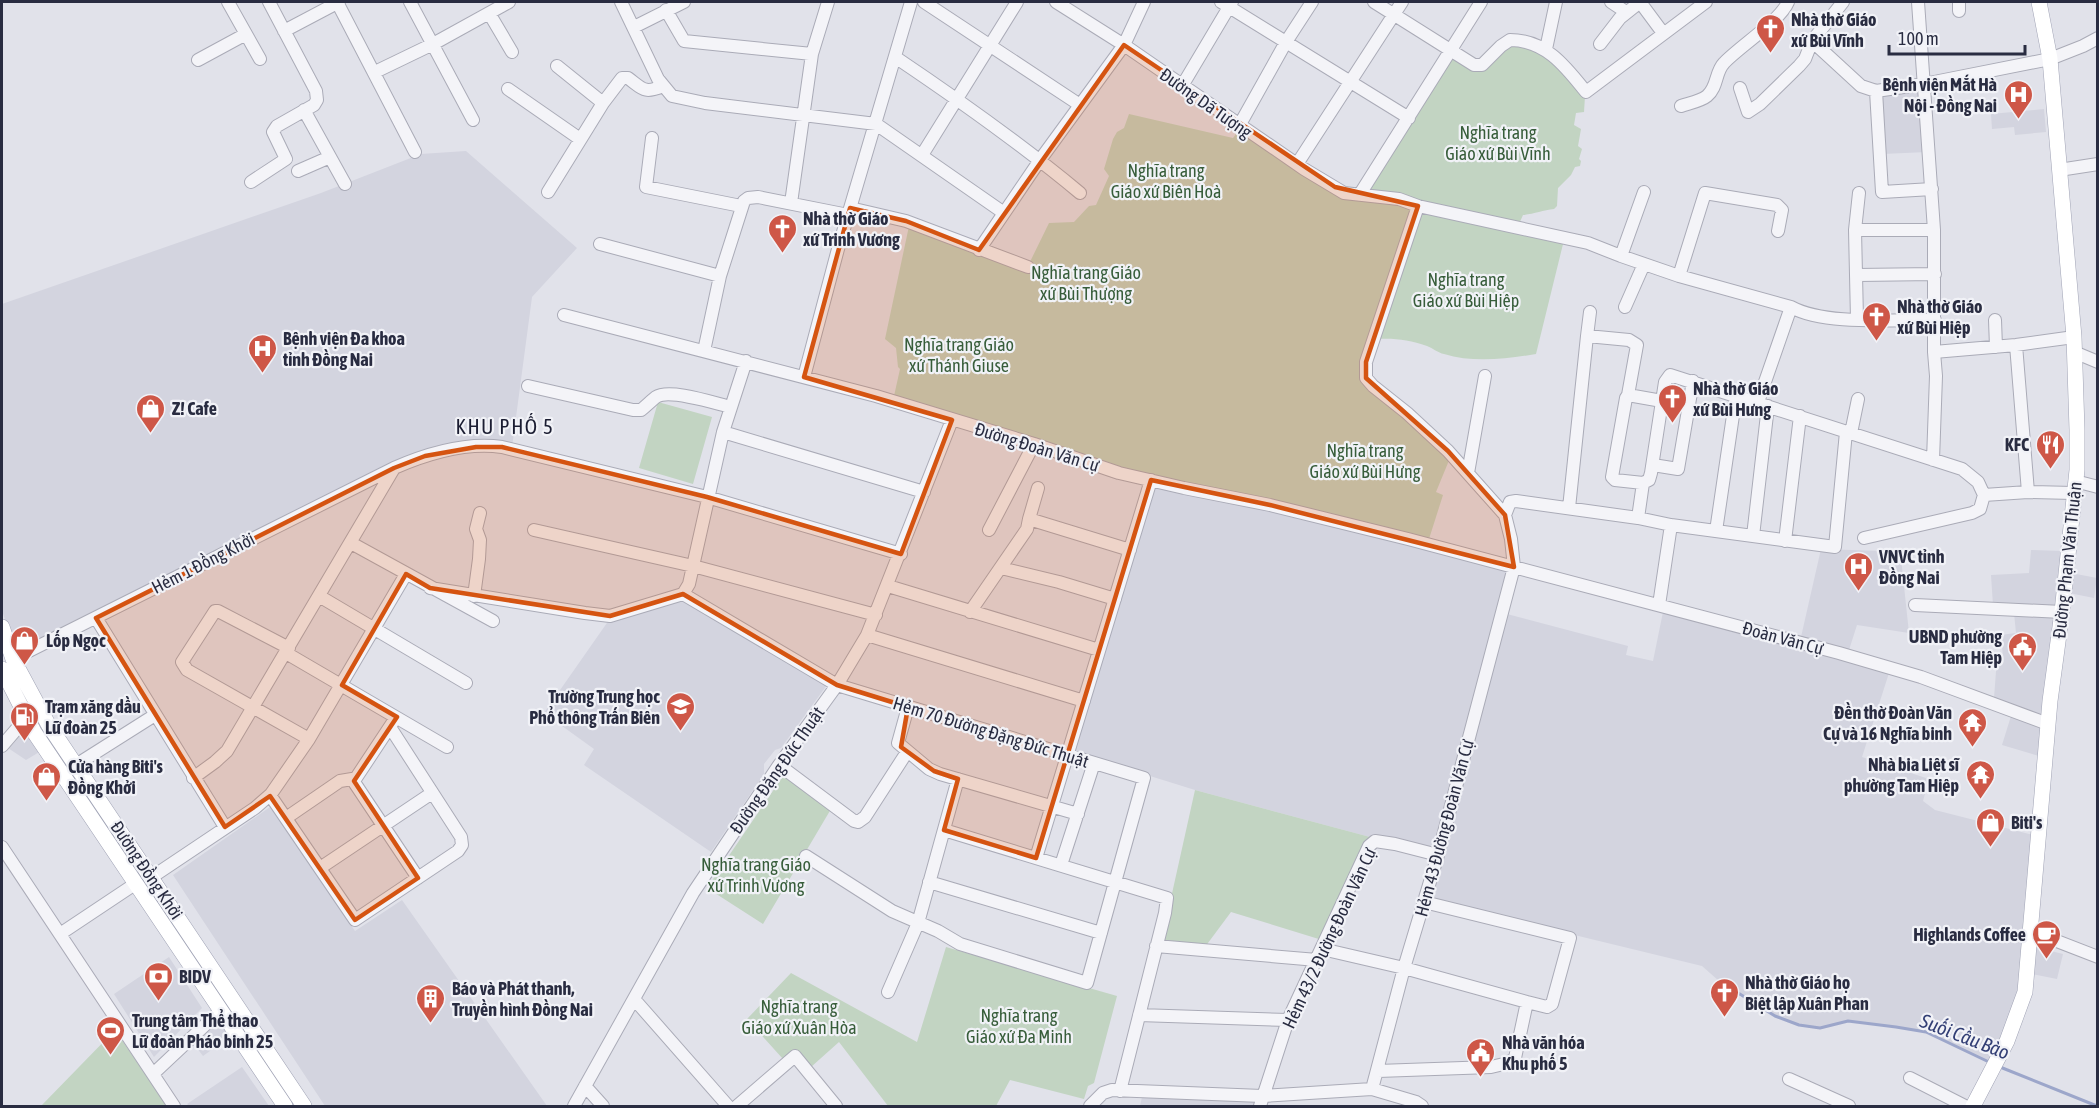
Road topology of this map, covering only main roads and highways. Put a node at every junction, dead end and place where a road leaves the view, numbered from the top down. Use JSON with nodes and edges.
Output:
{"nodes":[{"id":1,"x":2039,"y":2,"type":"edge"},
{"id":2,"x":2,"y":627,"type":"edge"},
{"id":3,"x":7,"y":664,"type":"edge"},
{"id":4,"x":39,"y":709,"type":"junction"},
{"id":5,"x":26,"y":718,"type":"junction"},
{"id":6,"x":190,"y":934,"type":"junction"},
{"id":7,"x":175,"y":945,"type":"junction"},
{"id":8,"x":1973,"y":1106,"type":"edge"},
{"id":9,"x":285,"y":1107,"type":"edge"},
{"id":10,"x":304,"y":1107,"type":"edge"}],
"edges":[{"from":1,"to":8,"type":"main road","name":"Đường Phạm Văn Thuận"},
{"from":2,"to":3,"type":"main road","name":"Đường Đồng Khởi"},
{"from":3,"to":4,"type":"main road","name":"Đường Đồng Khởi"},
{"from":3,"to":5,"type":"main road","name":"Đường Đồng Khởi"},
{"from":4,"to":5,"type":"main road"},
{"from":4,"to":6,"type":"main road","name":"Đường Đồng Khởi"},
{"from":5,"to":7,"type":"main road","name":"Đường Đồng Khởi"},
{"from":6,"to":7,"type":"main road"},
{"from":6,"to":10,"type":"main road","name":"Đường Đồng Khởi"},
{"from":7,"to":9,"type":"main road","name":"Đường Đồng Khởi"}]}
